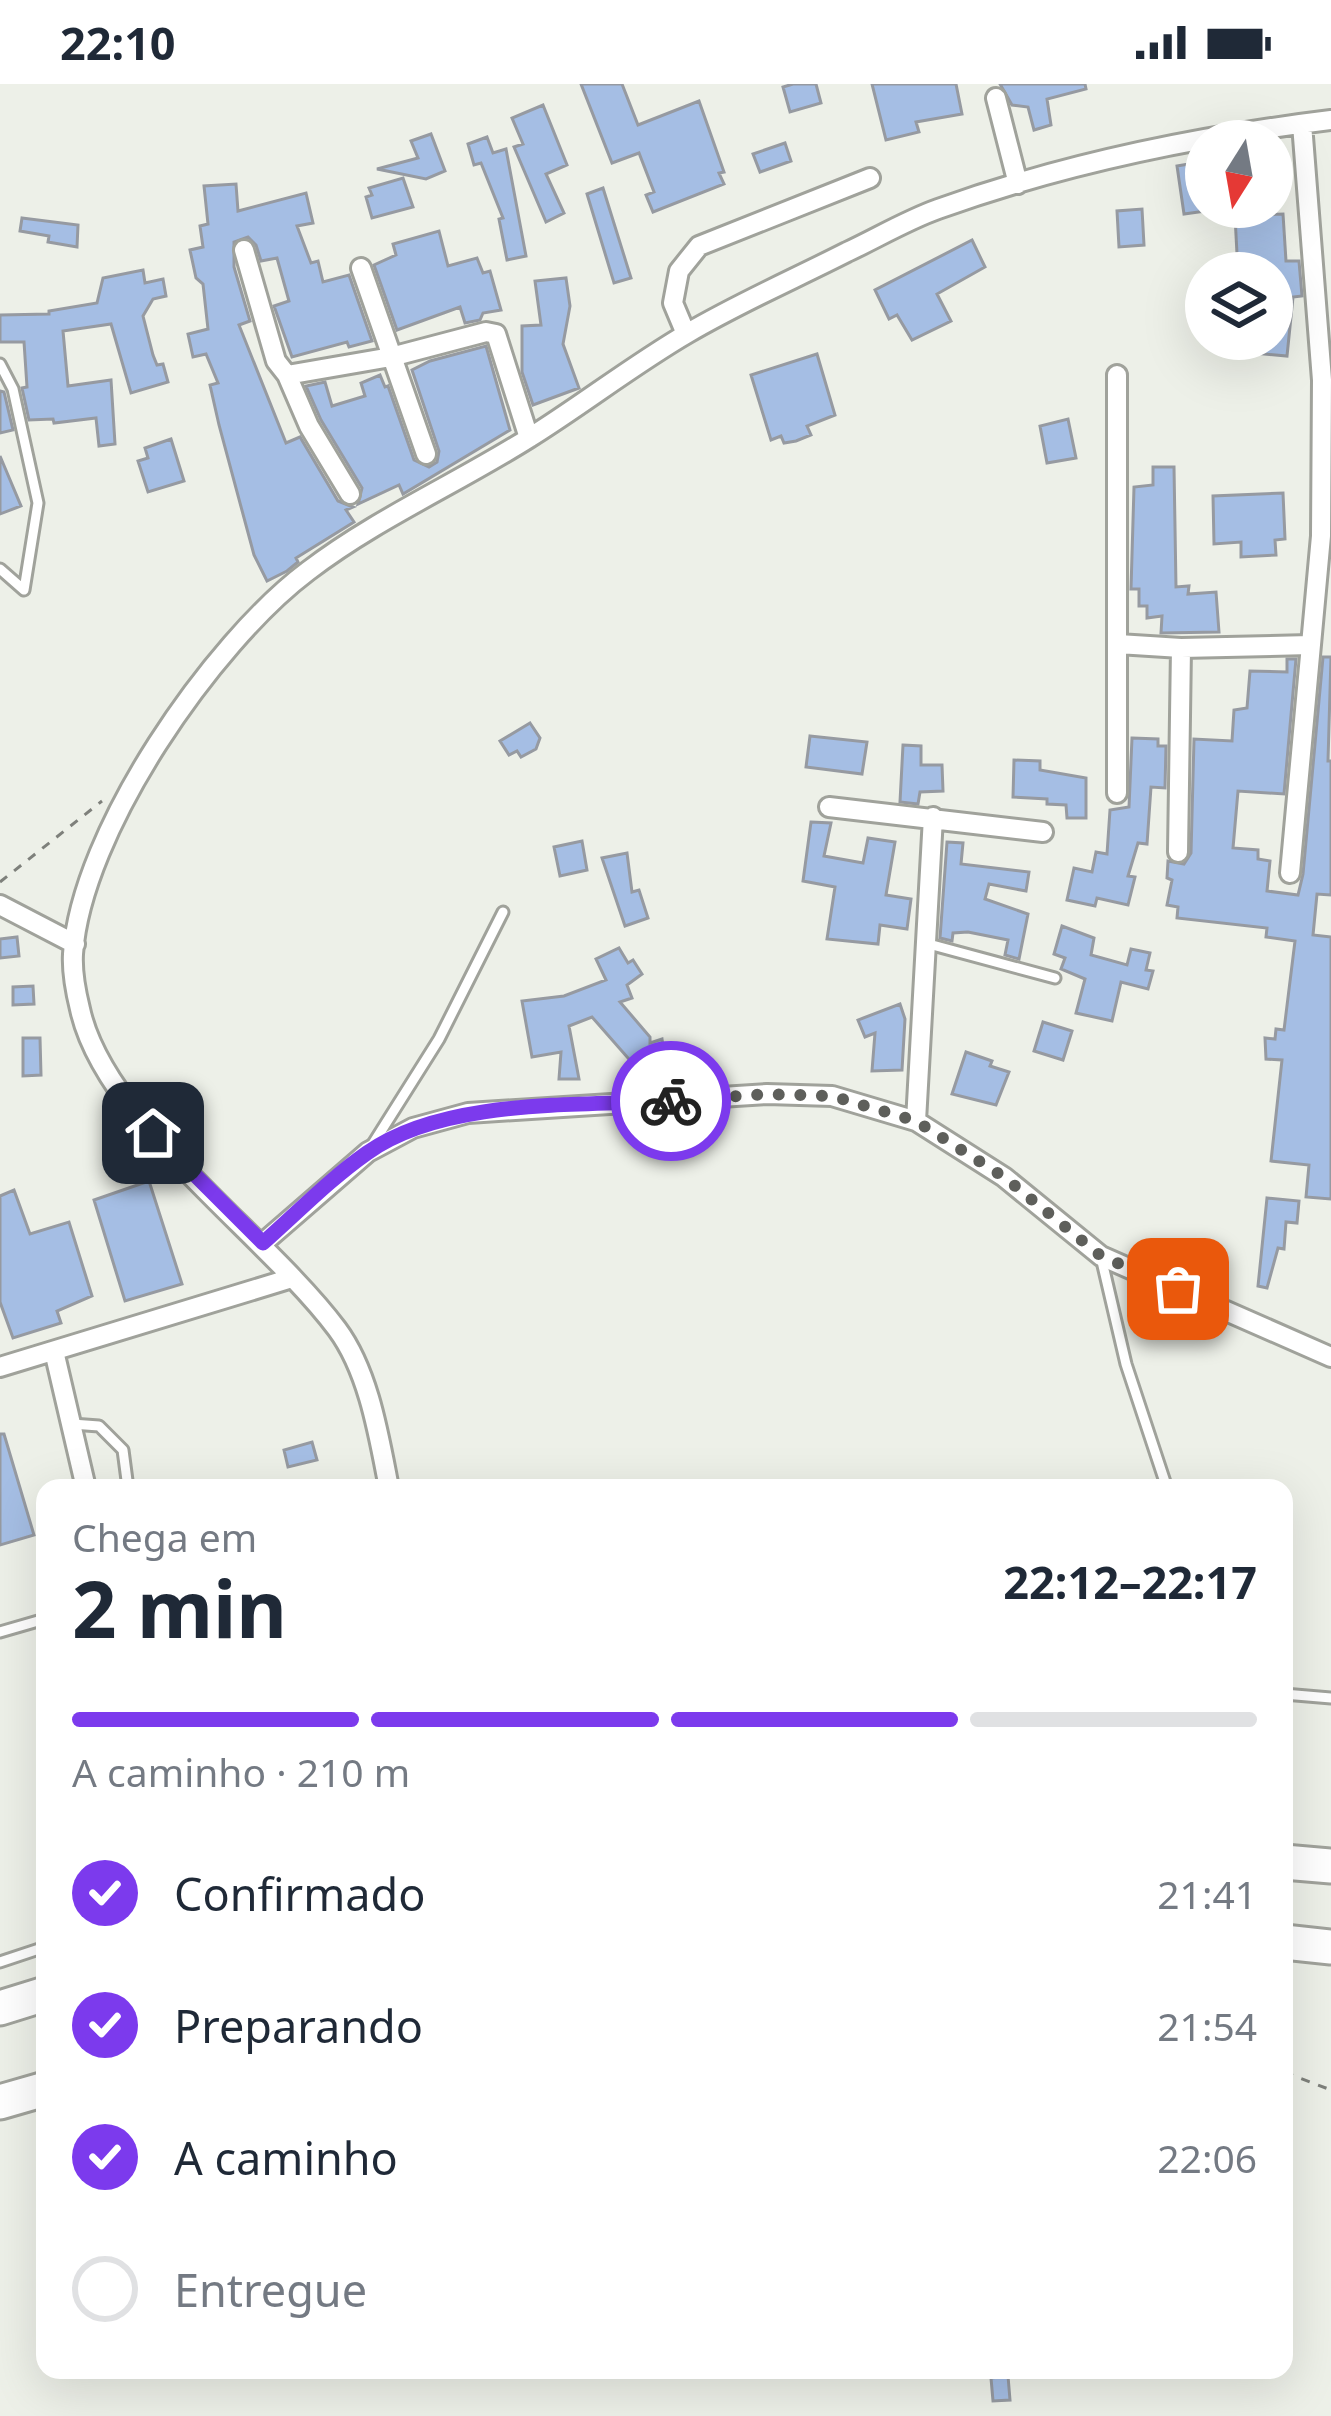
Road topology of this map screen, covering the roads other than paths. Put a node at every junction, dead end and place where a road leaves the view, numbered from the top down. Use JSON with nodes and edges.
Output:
{"nodes":[{"id":1,"x":996,"y":98,"type":"dead end"},
{"id":2,"x":1331,"y":120,"type":"edge"},
{"id":3,"x":1302,"y":124,"type":"junction"},
{"id":4,"x":869,"y":178,"type":"dead end"},
{"id":5,"x":1018,"y":184,"type":"junction"},
{"id":6,"x":244,"y":250,"type":"dead end"},
{"id":7,"x":361,"y":268,"type":"dead end"},
{"id":8,"x":686,"y":334,"type":"junction"},
{"id":9,"x":391,"y":357,"type":"junction"},
{"id":10,"x":0,"y":364,"type":"edge"},
{"id":11,"x":287,"y":375,"type":"junction"},
{"id":12,"x":1117,"y":375,"type":"dead end"},
{"id":13,"x":530,"y":438,"type":"junction"},
{"id":14,"x":426,"y":454,"type":"dead end"},
{"id":15,"x":350,"y":494,"type":"dead end"},
{"id":16,"x":0,"y":568,"type":"edge"},
{"id":17,"x":1118,"y":644,"type":"junction"},
{"id":18,"x":1310,"y":645,"type":"junction"},
{"id":19,"x":1181,"y":648,"type":"junction"},
{"id":20,"x":1117,"y":793,"type":"dead end"},
{"id":21,"x":829,"y":807,"type":"dead end"},
{"id":22,"x":933,"y":817,"type":"junction"},
{"id":23,"x":1043,"y":832,"type":"dead end"},
{"id":24,"x":1178,"y":852,"type":"dead end"},
{"id":25,"x":1290,"y":873,"type":"dead end"},
{"id":26,"x":0,"y":905,"type":"edge"},
{"id":27,"x":503,"y":912,"type":"dead end"},
{"id":28,"x":925,"y":943,"type":"junction"},
{"id":29,"x":75,"y":944,"type":"junction"},
{"id":30,"x":1055,"y":978,"type":"dead end"},
{"id":31,"x":916,"y":1121,"type":"junction"},
{"id":32,"x":368,"y":1152,"type":"junction"},
{"id":33,"x":263,"y":1243,"type":"junction"},
{"id":34,"x":1101,"y":1256,"type":"junction"},
{"id":35,"x":292,"y":1278,"type":"junction"},
{"id":36,"x":54,"y":1351,"type":"junction"},
{"id":37,"x":1331,"y":1357,"type":"edge"},
{"id":38,"x":0,"y":1367,"type":"edge"},
{"id":39,"x":72,"y":1424,"type":"junction"},
{"id":40,"x":84,"y":1479,"type":"edge"},
{"id":41,"x":127,"y":1479,"type":"edge"},
{"id":42,"x":387,"y":1479,"type":"edge"},
{"id":43,"x":1164,"y":1479,"type":"edge"},
{"id":44,"x":36,"y":1621,"type":"edge"},
{"id":45,"x":0,"y":1632,"type":"edge"},
{"id":46,"x":1293,"y":1695,"type":"edge"},
{"id":47,"x":1331,"y":1698,"type":"edge"},
{"id":48,"x":1293,"y":1863,"type":"edge"},
{"id":49,"x":1331,"y":1866,"type":"edge"},
{"id":50,"x":1293,"y":1943,"type":"edge"},
{"id":51,"x":1331,"y":1947,"type":"edge"},
{"id":52,"x":36,"y":1950,"type":"edge"},
{"id":53,"x":0,"y":1962,"type":"edge"},
{"id":54,"x":36,"y":1997,"type":"edge"},
{"id":55,"x":0,"y":2008,"type":"edge"},
{"id":56,"x":36,"y":2092,"type":"edge"},
{"id":57,"x":0,"y":2102,"type":"edge"}],
"edges":[{"from":1,"to":5,"type":"street"},
{"from":2,"to":3,"type":"street"},
{"from":3,"to":5,"type":"street"},
{"from":3,"to":18,"type":"street"},
{"from":4,"to":8,"type":"street"},
{"from":5,"to":8,"type":"street"},
{"from":6,"to":11,"type":"street"},
{"from":7,"to":9,"type":"street"},
{"from":8,"to":13,"type":"street"},
{"from":9,"to":11,"type":"street"},
{"from":9,"to":13,"type":"street"},
{"from":9,"to":14,"type":"street"},
{"from":10,"to":16,"type":"lane"},
{"from":11,"to":15,"type":"street"},
{"from":12,"to":17,"type":"street"},
{"from":13,"to":29,"type":"street"},
{"from":17,"to":19,"type":"street"},
{"from":17,"to":20,"type":"street"},
{"from":18,"to":19,"type":"street"},
{"from":18,"to":25,"type":"street"},
{"from":19,"to":24,"type":"street"},
{"from":21,"to":22,"type":"street"},
{"from":22,"to":23,"type":"street"},
{"from":22,"to":28,"type":"street"},
{"from":26,"to":29,"type":"street"},
{"from":27,"to":32,"type":"lane"},
{"from":28,"to":30,"type":"lane"},
{"from":28,"to":31,"type":"street"},
{"from":29,"to":33,"type":"street"},
{"from":31,"to":32,"type":"street"},
{"from":31,"to":34,"type":"street"},
{"from":32,"to":33,"type":"street"},
{"from":33,"to":35,"type":"street"},
{"from":34,"to":37,"type":"street"},
{"from":34,"to":43,"type":"lane"},
{"from":35,"to":36,"type":"street"},
{"from":35,"to":42,"type":"street"},
{"from":36,"to":38,"type":"street"},
{"from":36,"to":39,"type":"street"},
{"from":39,"to":40,"type":"street"},
{"from":39,"to":41,"type":"lane"},
{"from":44,"to":45,"type":"lane"},
{"from":46,"to":47,"type":"lane"},
{"from":48,"to":49,"type":"highway"},
{"from":50,"to":51,"type":"highway"},
{"from":52,"to":53,"type":"lane"},
{"from":54,"to":55,"type":"highway"},
{"from":56,"to":57,"type":"highway"}]}
